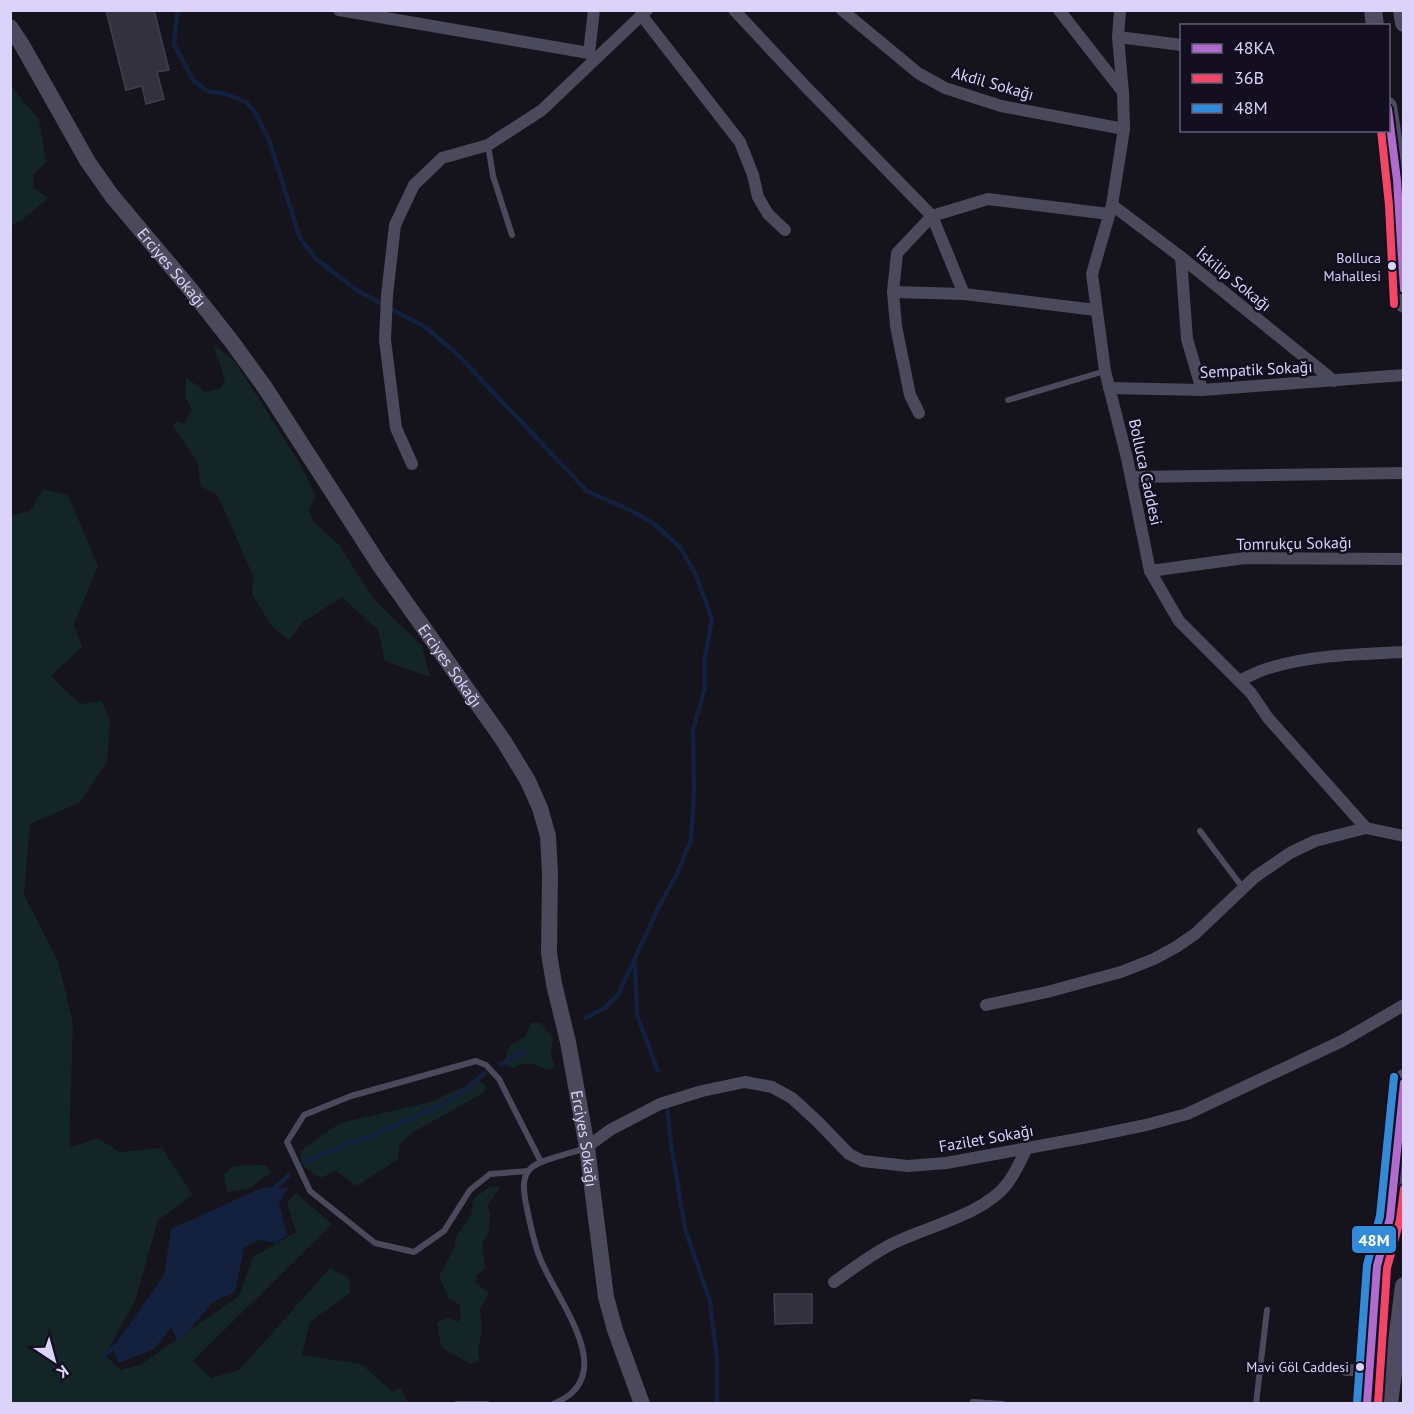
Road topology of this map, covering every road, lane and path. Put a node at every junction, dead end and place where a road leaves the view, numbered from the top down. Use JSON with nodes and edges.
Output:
{"nodes":[{"id":1,"x":339,"y":10,"type":"edge"},
{"id":2,"x":594,"y":10,"type":"edge"},
{"id":3,"x":734,"y":10,"type":"edge"},
{"id":4,"x":842,"y":10,"type":"edge"},
{"id":5,"x":1059,"y":10,"type":"edge"},
{"id":6,"x":1120,"y":10,"type":"edge"},
{"id":7,"x":1402,"y":10,"type":"edge"},
{"id":8,"x":645,"y":13,"type":"edge"},
{"id":9,"x":1404,"y":23,"type":"edge"},
{"id":10,"x":10,"y":27,"type":"edge"},
{"id":11,"x":1118,"y":37,"type":"junction"},
{"id":12,"x":1180,"y":45,"type":"edge"},
{"id":13,"x":592,"y":56,"type":"junction"},
{"id":14,"x":1123,"y":93,"type":"junction"},
{"id":15,"x":1390,"y":108,"type":"edge"},
{"id":16,"x":1398,"y":127,"type":"edge"},
{"id":17,"x":1124,"y":129,"type":"junction"},
{"id":18,"x":488,"y":145,"type":"junction"},
{"id":19,"x":1111,"y":210,"type":"junction"},
{"id":20,"x":932,"y":216,"type":"junction"},
{"id":21,"x":786,"y":230,"type":"dead end"},
{"id":22,"x":512,"y":235,"type":"dead end"},
{"id":23,"x":1181,"y":257,"type":"junction"},
{"id":24,"x":893,"y":291,"type":"junction"},
{"id":25,"x":964,"y":294,"type":"junction"},
{"id":26,"x":1404,"y":304,"type":"edge"},
{"id":27,"x":1096,"y":310,"type":"junction"},
{"id":28,"x":1105,"y":371,"type":"junction"},
{"id":29,"x":1404,"y":375,"type":"edge"},
{"id":30,"x":1334,"y":381,"type":"junction"},
{"id":31,"x":1109,"y":388,"type":"junction"},
{"id":32,"x":1203,"y":390,"type":"junction"},
{"id":33,"x":1008,"y":400,"type":"dead end"},
{"id":34,"x":919,"y":413,"type":"dead end"},
{"id":35,"x":412,"y":464,"type":"dead end"},
{"id":36,"x":1404,"y":473,"type":"edge"},
{"id":37,"x":1131,"y":477,"type":"junction"},
{"id":38,"x":1404,"y":559,"type":"edge"},
{"id":39,"x":1150,"y":571,"type":"junction"},
{"id":40,"x":1404,"y":652,"type":"edge"},
{"id":41,"x":1239,"y":681,"type":"junction"},
{"id":42,"x":1366,"y":828,"type":"junction"},
{"id":43,"x":1200,"y":831,"type":"dead end"},
{"id":44,"x":1404,"y":836,"type":"edge"},
{"id":45,"x":1244,"y":888,"type":"junction"},
{"id":46,"x":986,"y":1005,"type":"dead end"},
{"id":47,"x":1404,"y":1005,"type":"edge"},
{"id":48,"x":1404,"y":1078,"type":"edge"},
{"id":49,"x":587,"y":1147,"type":"junction"},
{"id":50,"x":1027,"y":1148,"type":"junction"},
{"id":51,"x":541,"y":1162,"type":"junction"},
{"id":52,"x":528,"y":1170,"type":"junction"},
{"id":53,"x":834,"y":1282,"type":"dead end"},
{"id":54,"x":1404,"y":1286,"type":"edge"},
{"id":55,"x":1267,"y":1310,"type":"dead end"},
{"id":56,"x":1346,"y":1370,"type":"dead end"},
{"id":57,"x":1369,"y":1370,"type":"junction"},
{"id":58,"x":1393,"y":1371,"type":"junction"},
{"id":59,"x":973,"y":1402,"type":"edge"},
{"id":60,"x":457,"y":1404,"type":"edge"},
{"id":61,"x":488,"y":1404,"type":"edge"},
{"id":62,"x":553,"y":1404,"type":"edge"},
{"id":63,"x":642,"y":1404,"type":"edge"},
{"id":64,"x":1003,"y":1404,"type":"edge"},
{"id":65,"x":1256,"y":1404,"type":"edge"},
{"id":66,"x":1367,"y":1404,"type":"edge"},
{"id":67,"x":1389,"y":1404,"type":"edge"}],
"edges":[{"from":1,"to":13,"type":"street"},
{"from":2,"to":13,"type":"street"},
{"from":3,"to":20,"type":"street"},
{"from":4,"to":17,"type":"street","name":"Akdil Sokağı"},
{"from":5,"to":14,"type":"street"},
{"from":6,"to":11,"type":"street","name":"Bolluca Caddesi"},
{"from":7,"to":9,"type":"main road"},
{"from":8,"to":13,"type":"street"},
{"from":8,"to":21,"type":"street"},
{"from":10,"to":49,"type":"street","name":"Erciyes Sokağı"},
{"from":11,"to":12,"type":"street"},
{"from":11,"to":14,"type":"street","name":"Bolluca Caddesi"},
{"from":13,"to":18,"type":"street"},
{"from":14,"to":17,"type":"street","name":"Bolluca Caddesi"},
{"from":15,"to":16,"type":"main road"},
{"from":16,"to":26,"type":"main road"},
{"from":17,"to":19,"type":"street","name":"Bolluca Caddesi"},
{"from":18,"to":22,"type":"lane"},
{"from":18,"to":35,"type":"street"},
{"from":19,"to":20,"type":"street"},
{"from":19,"to":23,"type":"street","name":"İskilip Sokağı"},
{"from":19,"to":27,"type":"street","name":"Bolluca Caddesi"},
{"from":20,"to":24,"type":"street"},
{"from":20,"to":25,"type":"street"},
{"from":23,"to":30,"type":"street","name":"İskilip Sokağı"},
{"from":23,"to":32,"type":"street"},
{"from":24,"to":25,"type":"street"},
{"from":24,"to":34,"type":"street"},
{"from":25,"to":27,"type":"street"},
{"from":27,"to":28,"type":"street","name":"Bolluca Caddesi"},
{"from":28,"to":31,"type":"street","name":"Bolluca Caddesi"},
{"from":28,"to":33,"type":"lane"},
{"from":29,"to":30,"type":"street","name":"Sempatik Sokağı"},
{"from":30,"to":32,"type":"street","name":"Sempatik Sokağı"},
{"from":31,"to":32,"type":"street","name":"Sempatik Sokağı"},
{"from":31,"to":37,"type":"street","name":"Bolluca Caddesi"},
{"from":36,"to":37,"type":"street"},
{"from":37,"to":39,"type":"street","name":"Bolluca Caddesi"},
{"from":38,"to":39,"type":"street","name":"Tomrukçu Sokağı"},
{"from":39,"to":41,"type":"street","name":"Bolluca Caddesi"},
{"from":40,"to":41,"type":"street"},
{"from":41,"to":42,"type":"street","name":"Bolluca Caddesi"},
{"from":42,"to":44,"type":"street"},
{"from":42,"to":45,"type":"street"},
{"from":43,"to":45,"type":"lane"},
{"from":45,"to":46,"type":"street"},
{"from":47,"to":50,"type":"street","name":"Fazilet Sokağı"},
{"from":48,"to":57,"type":"main road"},
{"from":49,"to":50,"type":"street","name":"Fazilet Sokağı"},
{"from":49,"to":51,"type":"lane"},
{"from":49,"to":63,"type":"street","name":"Erciyes Sokağı"},
{"from":50,"to":53,"type":"street"},
{"from":51,"to":52,"type":"lane"},
{"from":51,"to":52,"type":"lane"},
{"from":52,"to":62,"type":"lane"},
{"from":54,"to":58,"type":"main road"},
{"from":55,"to":65,"type":"lane"},
{"from":56,"to":57,"type":"street"},
{"from":57,"to":58,"type":"street"},
{"from":57,"to":66,"type":"main road"},
{"from":58,"to":67,"type":"main road"},
{"from":59,"to":64,"type":"lane"},
{"from":60,"to":61,"type":"lane"}]}
